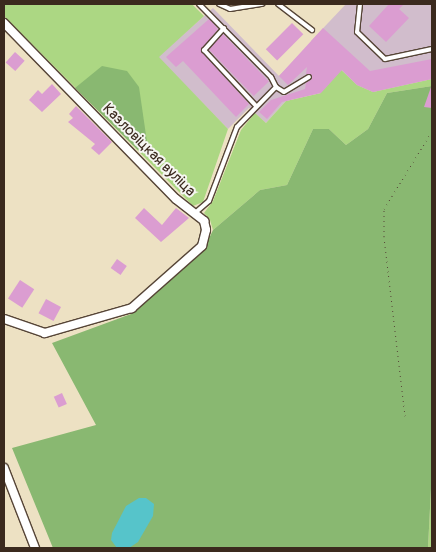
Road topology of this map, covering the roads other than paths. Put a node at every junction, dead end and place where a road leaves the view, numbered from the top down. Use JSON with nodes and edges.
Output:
{"nodes":[{"id":1,"x":198,"y":4,"type":"edge"},
{"id":2,"x":219,"y":4,"type":"edge"},
{"id":3,"x":263,"y":4,"type":"edge"},
{"id":4,"x":278,"y":4,"type":"edge"},
{"id":5,"x":360,"y":4,"type":"edge"},
{"id":6,"x":4,"y":23,"type":"edge"},
{"id":7,"x":224,"y":28,"type":"junction"},
{"id":8,"x":312,"y":30,"type":"dead end"},
{"id":9,"x":432,"y":49,"type":"edge"},
{"id":10,"x":309,"y":77,"type":"dead end"},
{"id":11,"x":276,"y":87,"type":"junction"},
{"id":12,"x":256,"y":106,"type":"junction"},
{"id":13,"x":195,"y":213,"type":"junction"},
{"id":14,"x":4,"y":319,"type":"edge"},
{"id":15,"x":4,"y":468,"type":"edge"},
{"id":16,"x":35,"y":548,"type":"edge"}],
"edges":[{"from":1,"to":7,"type":"lane"},
{"from":2,"to":3,"type":"lane"},
{"from":4,"to":8,"type":"lane"},
{"from":5,"to":9,"type":"lane"},
{"from":6,"to":13,"type":"street","name":"Казловіцкая вуліца"},
{"from":7,"to":11,"type":"lane"},
{"from":7,"to":12,"type":"lane"},
{"from":10,"to":11,"type":"lane"},
{"from":11,"to":12,"type":"lane"},
{"from":12,"to":13,"type":"lane"},
{"from":13,"to":14,"type":"street","name":"Казловіцкая вуліца"},
{"from":15,"to":16,"type":"street"}]}
